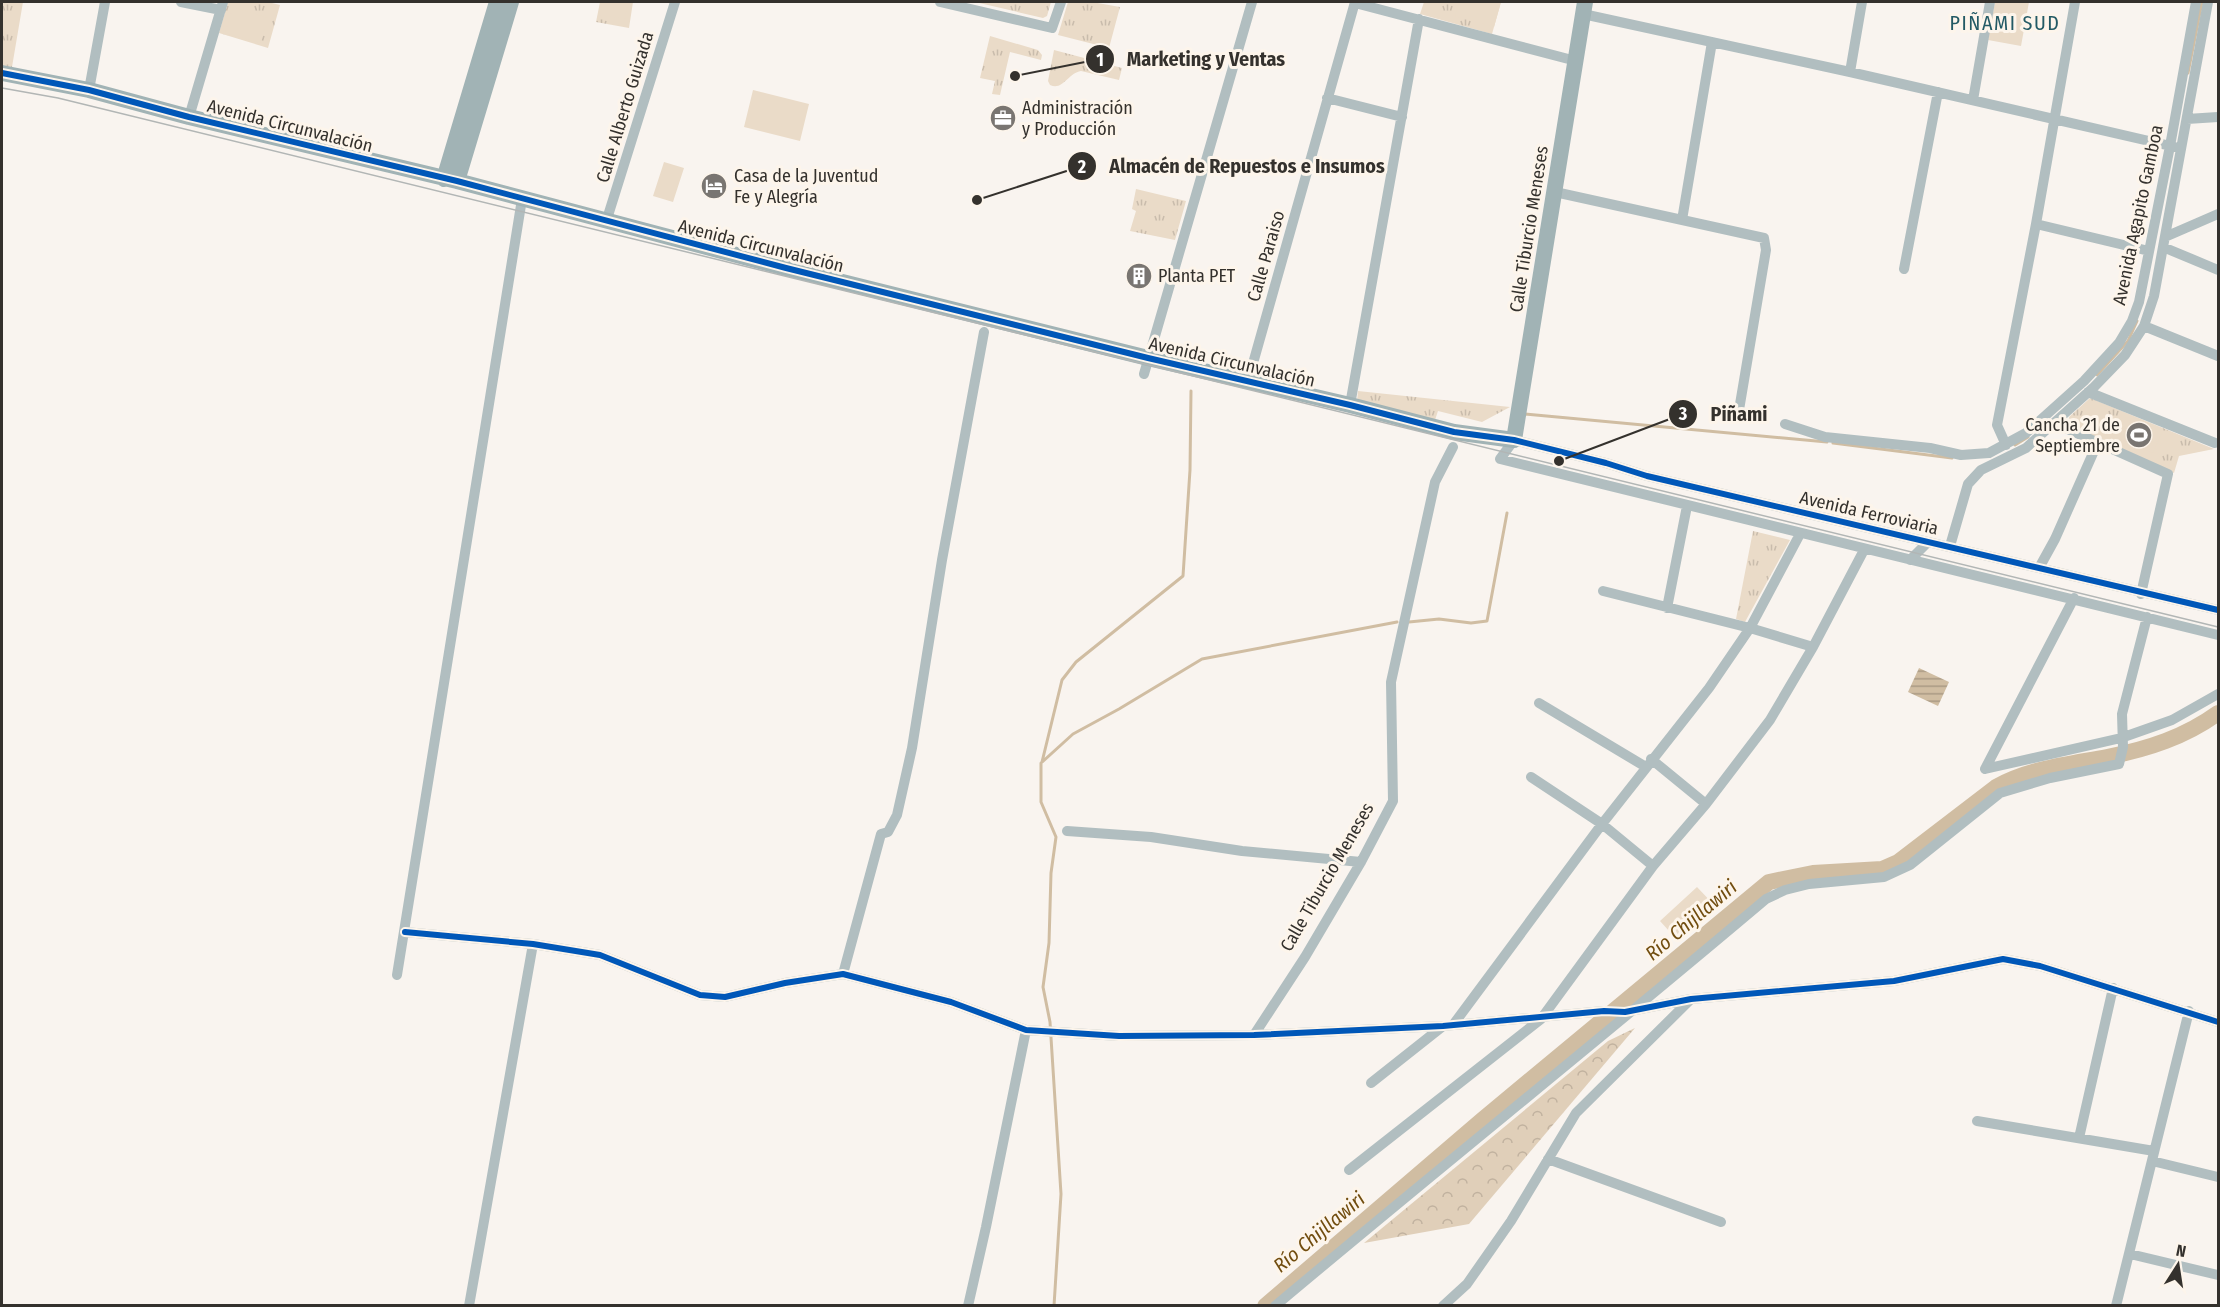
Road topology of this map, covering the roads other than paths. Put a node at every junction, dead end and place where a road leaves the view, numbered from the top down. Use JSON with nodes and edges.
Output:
{"nodes":[{"id":1,"x":105,"y":2,"type":"edge"},
{"id":2,"x":181,"y":2,"type":"edge"},
{"id":3,"x":497,"y":2,"type":"edge"},
{"id":4,"x":511,"y":2,"type":"edge"},
{"id":5,"x":675,"y":2,"type":"edge"},
{"id":6,"x":940,"y":2,"type":"edge"},
{"id":7,"x":1061,"y":2,"type":"edge"},
{"id":8,"x":1252,"y":2,"type":"edge"},
{"id":9,"x":1355,"y":2,"type":"edge"},
{"id":10,"x":1862,"y":2,"type":"edge"},
{"id":11,"x":1990,"y":2,"type":"edge"},
{"id":12,"x":2075,"y":2,"type":"edge"},
{"id":13,"x":2196,"y":2,"type":"edge"},
{"id":14,"x":2208,"y":2,"type":"edge"},
{"id":15,"x":222,"y":6,"type":"edge"},
{"id":16,"x":1584,"y":8,"type":"edge"},
{"id":17,"x":1419,"y":19,"type":"junction"},
{"id":18,"x":1712,"y":42,"type":"junction"},
{"id":19,"x":1576,"y":61,"type":"junction"},
{"id":20,"x":1850,"y":72,"type":"junction"},
{"id":21,"x":2,"y":73,"type":"edge"},
{"id":22,"x":89,"y":90,"type":"junction"},
{"id":23,"x":1938,"y":92,"type":"junction"},
{"id":24,"x":1328,"y":98,"type":"junction"},
{"id":25,"x":1973,"y":100,"type":"junction"},
{"id":26,"x":189,"y":117,"type":"junction"},
{"id":27,"x":1402,"y":117,"type":"junction"},
{"id":28,"x":2218,"y":117,"type":"edge"},
{"id":29,"x":2054,"y":119,"type":"junction"},
{"id":30,"x":2187,"y":120,"type":"junction"},
{"id":31,"x":2176,"y":148,"type":"junction"},
{"id":32,"x":450,"y":180,"type":"junction"},
{"id":33,"x":1555,"y":192,"type":"junction"},
{"id":34,"x":522,"y":199,"type":"junction"},
{"id":35,"x":2218,"y":214,"type":"edge"},
{"id":36,"x":1682,"y":220,"type":"junction"},
{"id":37,"x":606,"y":222,"type":"junction"},
{"id":38,"x":2036,"y":224,"type":"junction"},
{"id":39,"x":2164,"y":242,"type":"junction"},
{"id":40,"x":2149,"y":251,"type":"junction"},
{"id":41,"x":1904,"y":269,"type":"dead end"},
{"id":42,"x":2218,"y":270,"type":"edge"},
{"id":43,"x":2144,"y":326,"type":"junction"},
{"id":44,"x":984,"y":332,"type":"dead end"},
{"id":45,"x":2218,"y":356,"type":"edge"},
{"id":46,"x":1146,"y":366,"type":"junction"},
{"id":47,"x":1248,"y":381,"type":"junction"},
{"id":48,"x":2088,"y":392,"type":"junction"},
{"id":49,"x":1350,"y":405,"type":"junction"},
{"id":50,"x":1739,"y":410,"type":"dead end"},
{"id":51,"x":2054,"y":423,"type":"junction"},
{"id":52,"x":1785,"y":424,"type":"dead end"},
{"id":53,"x":1514,"y":440,"type":"junction"},
{"id":54,"x":2098,"y":442,"type":"junction"},
{"id":55,"x":2215,"y":443,"type":"dead end"},
{"id":56,"x":2006,"y":445,"type":"junction"},
{"id":57,"x":1453,"y":447,"type":"dead end"},
{"id":58,"x":1500,"y":459,"type":"joint"},
{"id":59,"x":1688,"y":507,"type":"junction"},
{"id":60,"x":1800,"y":534,"type":"junction"},
{"id":61,"x":1927,"y":543,"type":"junction"},
{"id":62,"x":1950,"y":546,"type":"junction"},
{"id":63,"x":1864,"y":550,"type":"junction"},
{"id":64,"x":1910,"y":560,"type":"junction"},
{"id":65,"x":2039,"y":568,"type":"junction"},
{"id":66,"x":1603,"y":591,"type":"dead end"},
{"id":67,"x":2141,"y":594,"type":"junction"},
{"id":68,"x":2074,"y":598,"type":"junction"},
{"id":69,"x":1667,"y":608,"type":"junction"},
{"id":70,"x":2218,"y":610,"type":"edge"},
{"id":71,"x":2147,"y":617,"type":"junction"},
{"id":72,"x":1750,"y":628,"type":"junction"},
{"id":73,"x":2218,"y":635,"type":"edge"},
{"id":74,"x":1814,"y":647,"type":"junction"},
{"id":75,"x":2218,"y":694,"type":"edge"},
{"id":76,"x":1539,"y":703,"type":"dead end"},
{"id":77,"x":2122,"y":742,"type":"junction"},
{"id":78,"x":1648,"y":763,"type":"junction"},
{"id":79,"x":1531,"y":777,"type":"dead end"},
{"id":80,"x":1706,"y":804,"type":"junction"},
{"id":81,"x":1602,"y":824,"type":"junction"},
{"id":82,"x":1067,"y":831,"type":"dead end"},
{"id":83,"x":1361,"y":862,"type":"junction"},
{"id":84,"x":1653,"y":866,"type":"junction"},
{"id":85,"x":405,"y":932,"type":"junction"},
{"id":86,"x":533,"y":944,"type":"junction"},
{"id":87,"x":843,"y":974,"type":"junction"},
{"id":88,"x":398,"y":975,"type":"dead end"},
{"id":89,"x":2114,"y":988,"type":"junction"},
{"id":90,"x":1691,"y":999,"type":"junction"},
{"id":91,"x":2189,"y":1011,"type":"junction"},
{"id":92,"x":1630,"y":1012,"type":"junction"},
{"id":93,"x":1541,"y":1019,"type":"junction"},
{"id":94,"x":2218,"y":1022,"type":"edge"},
{"id":95,"x":1448,"y":1026,"type":"junction"},
{"id":96,"x":1026,"y":1029,"type":"junction"},
{"id":97,"x":1254,"y":1035,"type":"junction"},
{"id":98,"x":1371,"y":1083,"type":"dead end"},
{"id":99,"x":1977,"y":1121,"type":"dead end"},
{"id":100,"x":2079,"y":1138,"type":"junction"},
{"id":101,"x":2153,"y":1156,"type":"junction"},
{"id":102,"x":1548,"y":1159,"type":"junction"},
{"id":103,"x":1348,"y":1170,"type":"dead end"},
{"id":104,"x":2218,"y":1177,"type":"edge"},
{"id":105,"x":1721,"y":1222,"type":"dead end"},
{"id":106,"x":2130,"y":1254,"type":"junction"},
{"id":107,"x":2218,"y":1275,"type":"edge"},
{"id":108,"x":469,"y":1305,"type":"edge"},
{"id":109,"x":968,"y":1305,"type":"edge"},
{"id":110,"x":1275,"y":1305,"type":"edge"},
{"id":111,"x":1443,"y":1305,"type":"edge"},
{"id":112,"x":2116,"y":1305,"type":"edge"}],
"edges":[{"from":1,"to":22,"type":"street"},
{"from":2,"to":15,"type":"street"},
{"from":3,"to":32,"type":"street"},
{"from":4,"to":32,"type":"street"},
{"from":5,"to":37,"type":"street","name":"Calle Alberto Guizada"},
{"from":6,"to":7,"type":"street"},
{"from":8,"to":46,"type":"street"},
{"from":9,"to":17,"type":"street"},
{"from":9,"to":24,"type":"street","name":"Calle Paraiso"},
{"from":10,"to":20,"type":"street"},
{"from":11,"to":25,"type":"street"},
{"from":12,"to":29,"type":"street"},
{"from":13,"to":31,"type":"street","name":"Avenida Agapito Gamboa"},
{"from":14,"to":30,"type":"street","name":"Avenida Agapito Gamboa"},
{"from":15,"to":26,"type":"street"},
{"from":16,"to":18,"type":"street"},
{"from":16,"to":19,"type":"street","name":"Calle Tiburcio Meneses"},
{"from":17,"to":19,"type":"street"},
{"from":17,"to":27,"type":"street"},
{"from":18,"to":20,"type":"street"},
{"from":18,"to":36,"type":"street"},
{"from":19,"to":33,"type":"street","name":"Calle Tiburcio Meneses"},
{"from":20,"to":23,"type":"street"},
{"from":21,"to":22,"type":"street","name":"Avenida Circunvalación"},
{"from":22,"to":26,"type":"street","name":"Avenida Circunvalación"},
{"from":23,"to":25,"type":"street"},
{"from":23,"to":41,"type":"street"},
{"from":24,"to":27,"type":"street"},
{"from":24,"to":47,"type":"street","name":"Calle Paraiso"},
{"from":25,"to":29,"type":"street"},
{"from":26,"to":32,"type":"street","name":"Avenida Circunvalación"},
{"from":27,"to":49,"type":"street"},
{"from":28,"to":30,"type":"street"},
{"from":29,"to":31,"type":"street"},
{"from":29,"to":38,"type":"street"},
{"from":30,"to":31,"type":"street","name":"Avenida Agapito Gamboa"},
{"from":31,"to":39,"type":"street","name":"Avenida Agapito Gamboa"},
{"from":31,"to":40,"type":"street","name":"Avenida Agapito Gamboa"},
{"from":32,"to":34,"type":"street","name":"Avenida Circunvalación"},
{"from":33,"to":36,"type":"street"},
{"from":33,"to":53,"type":"street","name":"Calle Tiburcio Meneses"},
{"from":34,"to":37,"type":"street","name":"Avenida Circunvalación"},
{"from":34,"to":85,"type":"street"},
{"from":35,"to":39,"type":"street"},
{"from":36,"to":50,"type":"street"},
{"from":37,"to":46,"type":"street","name":"Avenida Circunvalación"},
{"from":38,"to":40,"type":"street"},
{"from":38,"to":56,"type":"street"},
{"from":39,"to":42,"type":"street"},
{"from":39,"to":43,"type":"street","name":"Avenida Agapito Gamboa"},
{"from":40,"to":56,"type":"street","name":"Avenida Agapito Gamboa"},
{"from":43,"to":45,"type":"street"},
{"from":43,"to":48,"type":"street","name":"Avenida Agapito Gamboa"},
{"from":44,"to":87,"type":"street"},
{"from":46,"to":47,"type":"street","name":"Avenida Circunvalación"},
{"from":47,"to":49,"type":"street","name":"Avenida Circunvalación"},
{"from":48,"to":51,"type":"street","name":"Avenida Agapito Gamboa"},
{"from":48,"to":55,"type":"street"},
{"from":49,"to":53,"type":"street","name":"Avenida Circunvalación"},
{"from":51,"to":54,"type":"street"},
{"from":51,"to":62,"type":"street","name":"Avenida Agapito Gamboa"},
{"from":52,"to":56,"type":"street","name":"Avenida Agapito Gamboa"},
{"from":53,"to":58,"type":"street","name":"Calle Tiburcio Meneses"},
{"from":53,"to":61,"type":"street","name":"Avenida Ferroviaria"},
{"from":54,"to":65,"type":"street"},
{"from":54,"to":67,"type":"street"},
{"from":57,"to":83,"type":"street","name":"Calle Tiburcio Meneses"},
{"from":58,"to":59,"type":"street","name":"Avenida Ferroviaria"},
{"from":59,"to":60,"type":"street","name":"Avenida Ferroviaria"},
{"from":59,"to":69,"type":"street"},
{"from":60,"to":63,"type":"street","name":"Avenida Ferroviaria"},
{"from":60,"to":72,"type":"street"},
{"from":61,"to":62,"type":"street","name":"Avenida Ferroviaria"},
{"from":61,"to":64,"type":"street"},
{"from":62,"to":65,"type":"street","name":"Avenida Ferroviaria"},
{"from":63,"to":64,"type":"street","name":"Avenida Ferroviaria"},
{"from":63,"to":74,"type":"street"},
{"from":64,"to":68,"type":"street","name":"Avenida Ferroviaria"},
{"from":65,"to":67,"type":"street","name":"Avenida Ferroviaria"},
{"from":66,"to":69,"type":"street"},
{"from":67,"to":70,"type":"street","name":"Avenida Ferroviaria"},
{"from":68,"to":71,"type":"street","name":"Avenida Ferroviaria"},
{"from":68,"to":77,"type":"street"},
{"from":69,"to":72,"type":"street"},
{"from":71,"to":73,"type":"street","name":"Avenida Ferroviaria"},
{"from":71,"to":77,"type":"street"},
{"from":72,"to":74,"type":"street"},
{"from":72,"to":78,"type":"street"},
{"from":74,"to":80,"type":"street"},
{"from":75,"to":77,"type":"street"},
{"from":76,"to":78,"type":"street"},
{"from":77,"to":92,"type":"street"},
{"from":78,"to":80,"type":"street"},
{"from":78,"to":81,"type":"street"},
{"from":79,"to":81,"type":"street"},
{"from":80,"to":84,"type":"street"},
{"from":81,"to":84,"type":"street"},
{"from":81,"to":95,"type":"street"},
{"from":82,"to":83,"type":"street"},
{"from":83,"to":97,"type":"street","name":"Calle Tiburcio Meneses"},
{"from":84,"to":93,"type":"street"},
{"from":85,"to":86,"type":"street"},
{"from":85,"to":88,"type":"street"},
{"from":86,"to":87,"type":"street"},
{"from":86,"to":108,"type":"street"},
{"from":87,"to":96,"type":"street"},
{"from":89,"to":90,"type":"street"},
{"from":89,"to":91,"type":"street"},
{"from":89,"to":100,"type":"street"},
{"from":90,"to":92,"type":"street"},
{"from":90,"to":102,"type":"street"},
{"from":91,"to":94,"type":"street"},
{"from":91,"to":101,"type":"street"},
{"from":92,"to":93,"type":"street"},
{"from":92,"to":110,"type":"street"},
{"from":93,"to":95,"type":"street"},
{"from":93,"to":103,"type":"street"},
{"from":95,"to":97,"type":"street"},
{"from":95,"to":98,"type":"street"},
{"from":96,"to":97,"type":"street"},
{"from":96,"to":109,"type":"street"},
{"from":99,"to":100,"type":"street"},
{"from":100,"to":101,"type":"street"},
{"from":101,"to":104,"type":"street"},
{"from":101,"to":106,"type":"street"},
{"from":102,"to":105,"type":"street"},
{"from":102,"to":111,"type":"street"},
{"from":106,"to":107,"type":"street"},
{"from":106,"to":112,"type":"street"}]}
